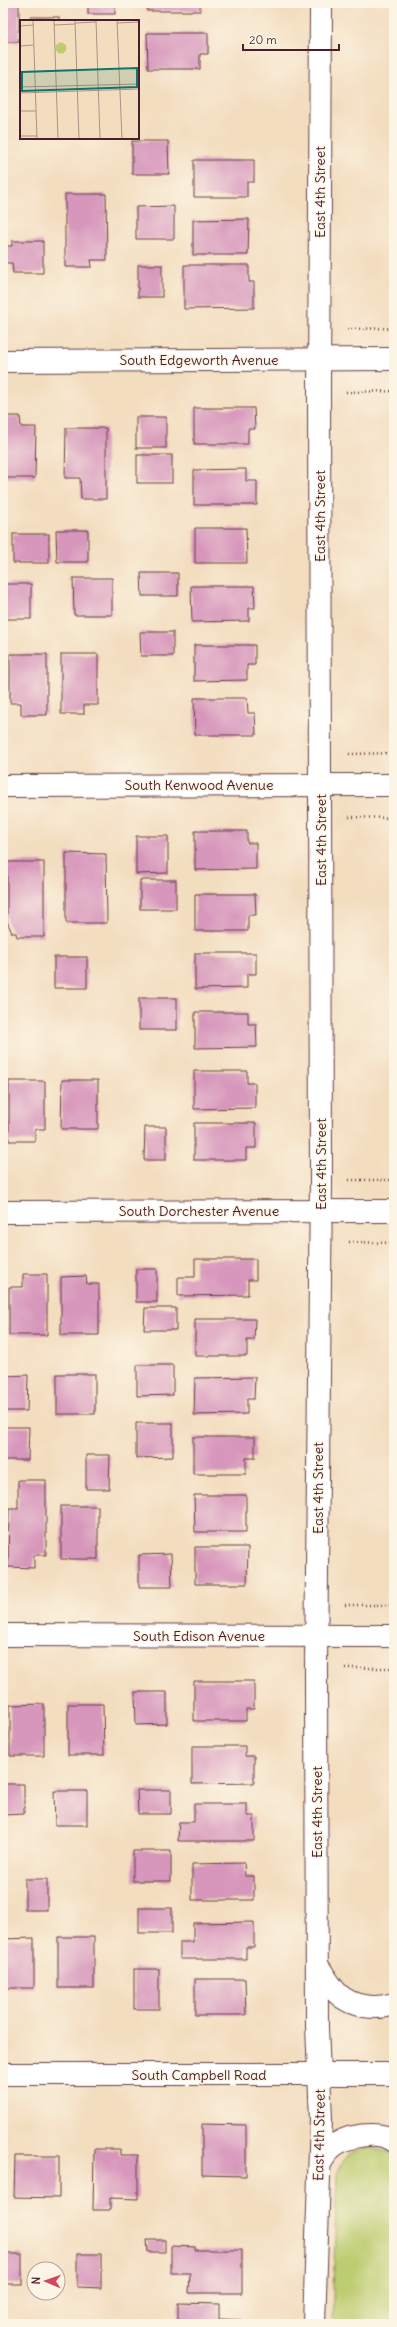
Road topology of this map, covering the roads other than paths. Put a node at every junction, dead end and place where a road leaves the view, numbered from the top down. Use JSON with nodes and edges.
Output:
{"nodes":[{"id":1,"x":321,"y":3,"type":"edge"},
{"id":2,"x":319,"y":358,"type":"junction"},
{"id":3,"x":394,"y":359,"type":"edge"},
{"id":4,"x":3,"y":360,"type":"edge"},
{"id":5,"x":321,"y":784,"type":"junction"},
{"id":6,"x":394,"y":785,"type":"edge"},
{"id":7,"x":3,"y":786,"type":"edge"},
{"id":8,"x":320,"y":1211,"type":"junction"},
{"id":9,"x":394,"y":1211,"type":"edge"},
{"id":10,"x":3,"y":1212,"type":"edge"},
{"id":11,"x":3,"y":1635,"type":"edge"},
{"id":12,"x":394,"y":1636,"type":"edge"},
{"id":13,"x":317,"y":1637,"type":"junction"},
{"id":14,"x":318,"y":1966,"type":"junction"},
{"id":15,"x":394,"y":2004,"type":"edge"},
{"id":16,"x":3,"y":2074,"type":"edge"},
{"id":17,"x":320,"y":2074,"type":"junction"},
{"id":18,"x":394,"y":2074,"type":"edge"},
{"id":19,"x":394,"y":2141,"type":"edge"},
{"id":20,"x":320,"y":2163,"type":"junction"},
{"id":21,"x":314,"y":2324,"type":"edge"}],
"edges":[{"from":1,"to":2,"type":"street","name":"East 4th Street"},
{"from":2,"to":3,"type":"street","name":"South Edgeworth Avenue"},
{"from":2,"to":4,"type":"street","name":"South Edgeworth Avenue"},
{"from":2,"to":5,"type":"street","name":"East 4th Street"},
{"from":5,"to":6,"type":"street","name":"South Kenwood Avenue"},
{"from":5,"to":7,"type":"street","name":"South Kenwood Avenue"},
{"from":5,"to":8,"type":"street","name":"East 4th Street"},
{"from":8,"to":9,"type":"street","name":"South Dorchester Avenue"},
{"from":8,"to":10,"type":"street","name":"South Dorchester Avenue"},
{"from":8,"to":13,"type":"street","name":"East 4th Street"},
{"from":11,"to":13,"type":"street","name":"South Edison Avenue"},
{"from":12,"to":13,"type":"street","name":"South Edison Avenue"},
{"from":13,"to":14,"type":"street","name":"East 4th Street"},
{"from":14,"to":15,"type":"street"},
{"from":14,"to":17,"type":"street","name":"East 4th Street"},
{"from":16,"to":17,"type":"street","name":"South Campbell Road"},
{"from":17,"to":18,"type":"street","name":"South Campbell Road"},
{"from":17,"to":20,"type":"street","name":"East 4th Street"},
{"from":19,"to":20,"type":"street"},
{"from":20,"to":21,"type":"street","name":"East 4th Street"}]}
